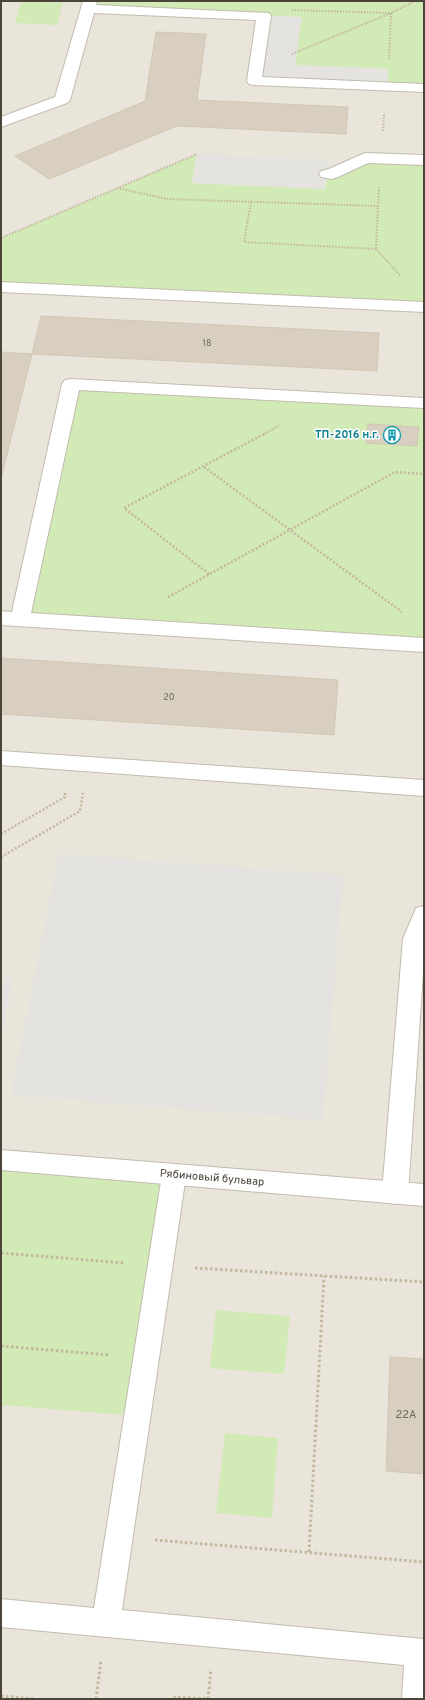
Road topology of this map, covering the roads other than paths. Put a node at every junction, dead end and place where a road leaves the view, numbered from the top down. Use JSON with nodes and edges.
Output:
{"nodes":[{"id":1,"x":89,"y":5,"type":"edge"},
{"id":2,"x":424,"y":88,"type":"edge"},
{"id":3,"x":1,"y":122,"type":"edge"},
{"id":4,"x":424,"y":160,"type":"edge"},
{"id":5,"x":327,"y":174,"type":"dead end"},
{"id":6,"x":1,"y":287,"type":"edge"},
{"id":7,"x":424,"y":307,"type":"edge"},
{"id":8,"x":424,"y":403,"type":"edge"},
{"id":9,"x":11,"y":619,"type":"edge"},
{"id":10,"x":424,"y":645,"type":"edge"},
{"id":11,"x":1,"y":758,"type":"edge"},
{"id":12,"x":424,"y":788,"type":"edge"},
{"id":13,"x":424,"y":914,"type":"edge"},
{"id":14,"x":1,"y":1160,"type":"edge"},
{"id":15,"x":174,"y":1175,"type":"junction"},
{"id":16,"x":395,"y":1192,"type":"junction"},
{"id":17,"x":424,"y":1195,"type":"edge"},
{"id":18,"x":1,"y":1613,"type":"edge"},
{"id":19,"x":106,"y":1624,"type":"junction"},
{"id":20,"x":421,"y":1653,"type":"edge"},
{"id":21,"x":417,"y":1699,"type":"edge"}],
"edges":[{"from":1,"to":2,"type":"street"},
{"from":1,"to":3,"type":"street"},
{"from":4,"to":5,"type":"street"},
{"from":6,"to":7,"type":"street"},
{"from":8,"to":9,"type":"street"},
{"from":9,"to":10,"type":"street"},
{"from":11,"to":12,"type":"street"},
{"from":13,"to":16,"type":"street"},
{"from":14,"to":15,"type":"street","name":"Рябиновый бульвар"},
{"from":15,"to":16,"type":"street","name":"Рябиновый бульвар"},
{"from":15,"to":19,"type":"street"},
{"from":16,"to":17,"type":"street","name":"Рябиновый бульвар"},
{"from":18,"to":19,"type":"street"},
{"from":19,"to":20,"type":"street"},
{"from":20,"to":21,"type":"street"}]}
